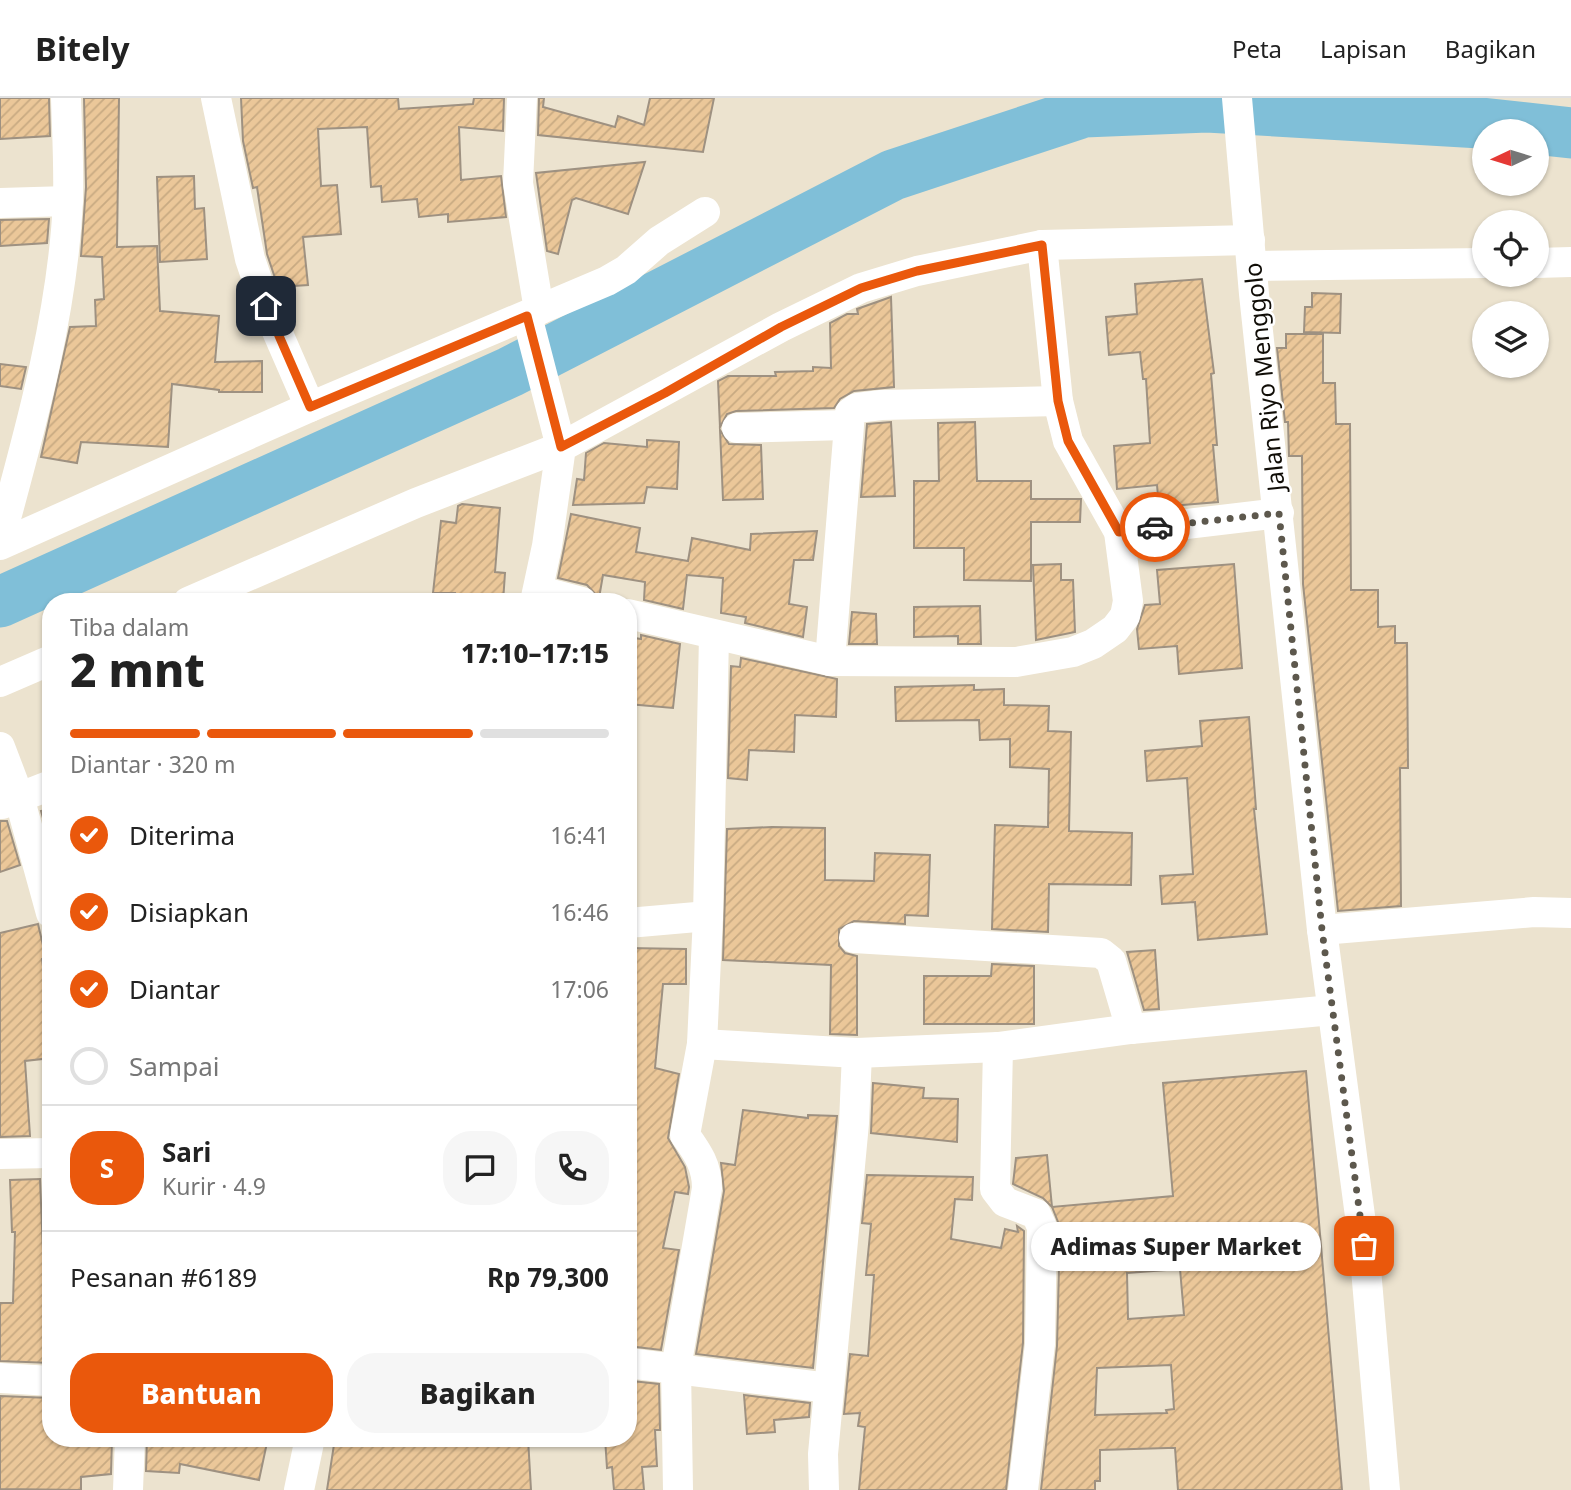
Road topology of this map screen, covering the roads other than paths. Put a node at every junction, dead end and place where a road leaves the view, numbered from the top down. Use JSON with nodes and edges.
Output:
{"nodes":[{"id":1,"x":66,"y":98,"type":"edge"},
{"id":2,"x":216,"y":98,"type":"edge"},
{"id":3,"x":522,"y":98,"type":"edge"},
{"id":4,"x":1237,"y":98,"type":"edge"},
{"id":5,"x":68,"y":201,"type":"junction"},
{"id":6,"x":0,"y":203,"type":"edge"},
{"id":7,"x":705,"y":212,"type":"dead end"},
{"id":8,"x":1042,"y":245,"type":"junction"},
{"id":9,"x":1251,"y":253,"type":"junction"},
{"id":10,"x":1472,"y":262,"type":"edge"},
{"id":11,"x":1571,"y":262,"type":"edge"},
{"id":12,"x":1549,"y":263,"type":"edge"},
{"id":13,"x":532,"y":316,"type":"junction"},
{"id":14,"x":1058,"y":401,"type":"junction"},
{"id":15,"x":310,"y":407,"type":"junction"},
{"id":16,"x":847,"y":425,"type":"junction"},
{"id":17,"x":737,"y":428,"type":"dead end"},
{"id":18,"x":561,"y":447,"type":"junction"},
{"id":19,"x":1279,"y":513,"type":"junction"},
{"id":20,"x":1119,"y":532,"type":"junction"},
{"id":21,"x":0,"y":542,"type":"edge"},
{"id":22,"x":209,"y":593,"type":"edge"},
{"id":23,"x":538,"y":593,"type":"edge"},
{"id":24,"x":637,"y":616,"type":"edge"},
{"id":25,"x":714,"y":636,"type":"junction"},
{"id":26,"x":830,"y":661,"type":"junction"},
{"id":27,"x":42,"y":664,"type":"edge"},
{"id":28,"x":0,"y":682,"type":"edge"},
{"id":29,"x":0,"y":747,"type":"edge"},
{"id":30,"x":42,"y":788,"type":"edge"},
{"id":31,"x":9,"y":801,"type":"edge"},
{"id":32,"x":42,"y":889,"type":"edge"},
{"id":33,"x":1571,"y":913,"type":"edge"},
{"id":34,"x":708,"y":916,"type":"junction"},
{"id":35,"x":637,"y":922,"type":"edge"},
{"id":36,"x":1322,"y":930,"type":"junction"},
{"id":37,"x":854,"y":937,"type":"dead end"},
{"id":38,"x":1332,"y":1010,"type":"junction"},
{"id":39,"x":1131,"y":1029,"type":"junction"},
{"id":40,"x":702,"y":1044,"type":"junction"},
{"id":41,"x":998,"y":1047,"type":"junction"},
{"id":42,"x":857,"y":1054,"type":"junction"},
{"id":43,"x":42,"y":1153,"type":"edge"},
{"id":44,"x":0,"y":1154,"type":"edge"},
{"id":45,"x":637,"y":1364,"type":"edge"},
{"id":46,"x":676,"y":1367,"type":"junction"},
{"id":47,"x":0,"y":1378,"type":"edge"},
{"id":48,"x":42,"y":1380,"type":"edge"},
{"id":49,"x":829,"y":1388,"type":"junction"},
{"id":50,"x":130,"y":1447,"type":"edge"},
{"id":51,"x":308,"y":1447,"type":"edge"},
{"id":52,"x":128,"y":1490,"type":"edge"},
{"id":53,"x":299,"y":1490,"type":"edge"},
{"id":54,"x":678,"y":1490,"type":"edge"},
{"id":55,"x":824,"y":1490,"type":"edge"},
{"id":56,"x":1023,"y":1490,"type":"edge"},
{"id":57,"x":1385,"y":1490,"type":"edge"}],
"edges":[{"from":1,"to":5,"type":"street"},
{"from":2,"to":15,"type":"street"},
{"from":3,"to":13,"type":"street"},
{"from":4,"to":9,"type":"street","name":"Jalan Riyo Menggolo"},
{"from":5,"to":6,"type":"street"},
{"from":5,"to":21,"type":"street"},
{"from":7,"to":13,"type":"street"},
{"from":8,"to":9,"type":"street"},
{"from":8,"to":14,"type":"street"},
{"from":8,"to":18,"type":"street"},
{"from":9,"to":10,"type":"street"},
{"from":9,"to":19,"type":"street","name":"Jalan Riyo Menggolo"},
{"from":11,"to":12,"type":"street"},
{"from":13,"to":15,"type":"street"},
{"from":13,"to":18,"type":"street"},
{"from":14,"to":16,"type":"street"},
{"from":14,"to":20,"type":"street"},
{"from":15,"to":21,"type":"street"},
{"from":16,"to":17,"type":"street"},
{"from":16,"to":26,"type":"street"},
{"from":18,"to":22,"type":"street"},
{"from":18,"to":23,"type":"street"},
{"from":19,"to":20,"type":"street"},
{"from":19,"to":36,"type":"street","name":"Jalan Riyo Menggolo"},
{"from":20,"to":26,"type":"street"},
{"from":24,"to":25,"type":"street"},
{"from":25,"to":26,"type":"street"},
{"from":25,"to":34,"type":"street"},
{"from":27,"to":28,"type":"street"},
{"from":29,"to":31,"type":"street"},
{"from":30,"to":31,"type":"street"},
{"from":31,"to":32,"type":"street"},
{"from":33,"to":36,"type":"street"},
{"from":34,"to":35,"type":"street"},
{"from":34,"to":40,"type":"street"},
{"from":36,"to":38,"type":"street","name":"Jalan Riyo Menggolo"},
{"from":37,"to":39,"type":"street"},
{"from":38,"to":39,"type":"street"},
{"from":38,"to":57,"type":"street","name":"Jalan Riyo Menggolo"},
{"from":39,"to":41,"type":"street"},
{"from":40,"to":42,"type":"street"},
{"from":40,"to":46,"type":"street"},
{"from":41,"to":42,"type":"street"},
{"from":41,"to":56,"type":"street"},
{"from":42,"to":49,"type":"street"},
{"from":43,"to":44,"type":"street"},
{"from":45,"to":46,"type":"street"},
{"from":46,"to":49,"type":"street"},
{"from":46,"to":54,"type":"street"},
{"from":47,"to":48,"type":"street"},
{"from":49,"to":55,"type":"street"},
{"from":50,"to":52,"type":"street"},
{"from":51,"to":53,"type":"street"}]}
